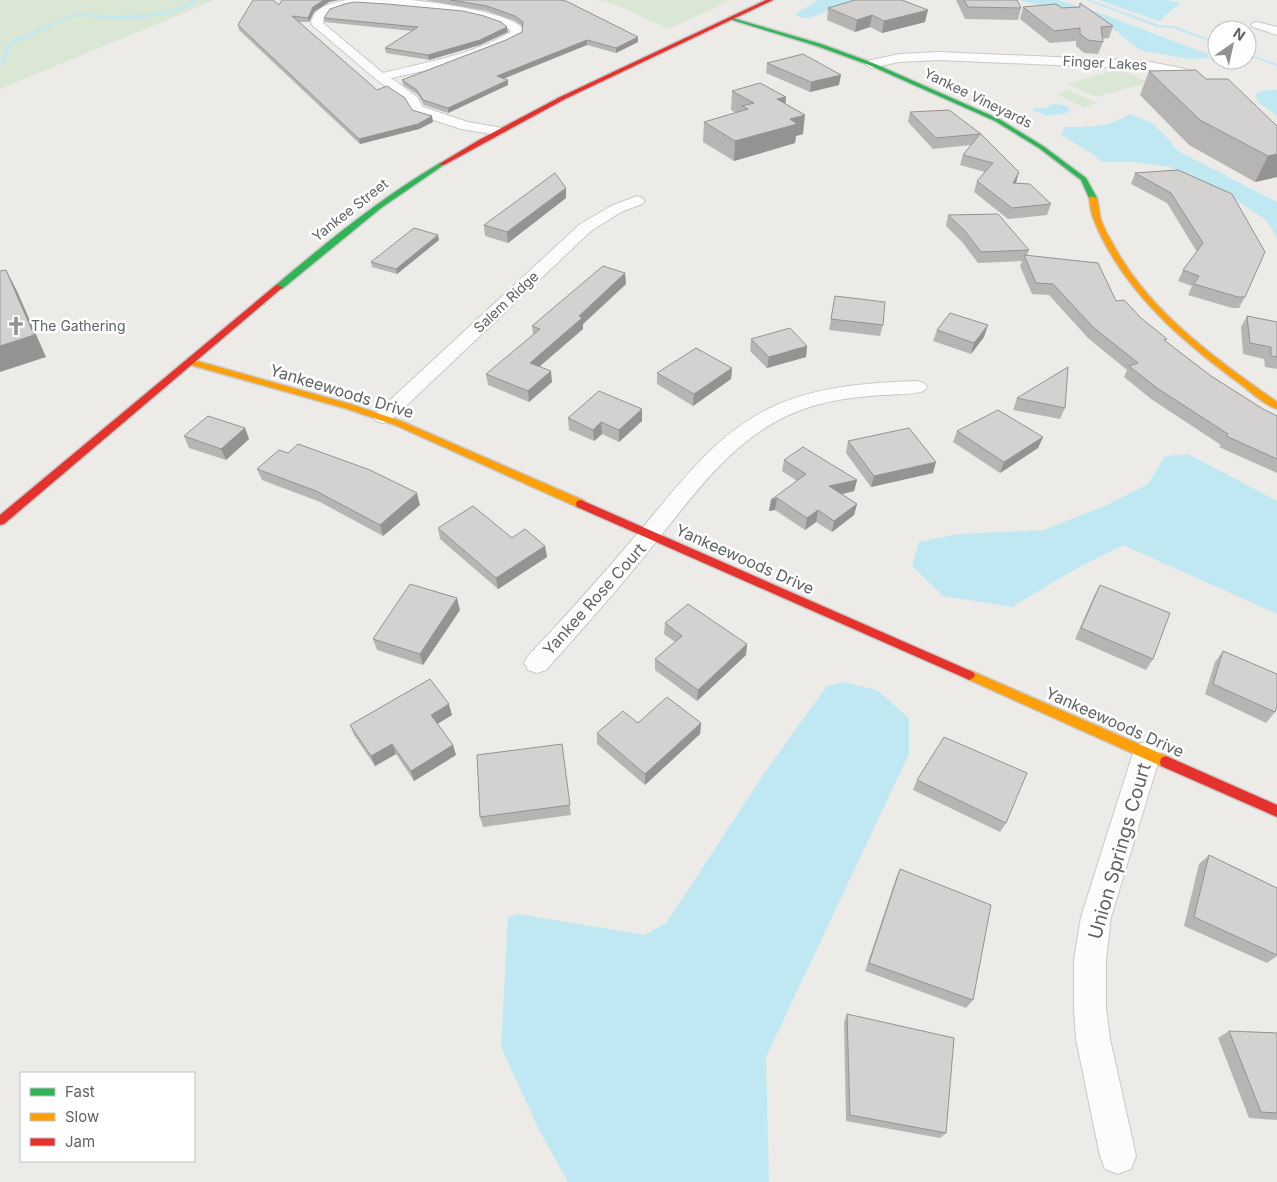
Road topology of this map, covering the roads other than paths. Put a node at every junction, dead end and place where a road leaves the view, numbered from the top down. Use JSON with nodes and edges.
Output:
{"nodes":[{"id":1,"x":770,"y":0,"type":"edge"},
{"id":2,"x":731,"y":18,"type":"junction"},
{"id":3,"x":1257,"y":25,"type":"dead end"},
{"id":4,"x":1277,"y":31,"type":"edge"},
{"id":5,"x":876,"y":67,"type":"junction"},
{"id":6,"x":381,"y":77,"type":"junction"},
{"id":7,"x":1217,"y":94,"type":"edge"},
{"id":8,"x":497,"y":131,"type":"junction"},
{"id":9,"x":637,"y":201,"type":"dead end"},
{"id":10,"x":190,"y":362,"type":"junction"},
{"id":11,"x":917,"y":386,"type":"dead end"},
{"id":12,"x":1277,"y":406,"type":"edge"},
{"id":13,"x":383,"y":417,"type":"junction"},
{"id":14,"x":0,"y":521,"type":"edge"},
{"id":15,"x":650,"y":535,"type":"junction"},
{"id":16,"x":537,"y":663,"type":"dead end"},
{"id":17,"x":1147,"y":753,"type":"junction"},
{"id":18,"x":1277,"y":811,"type":"edge"},
{"id":19,"x":1118,"y":1156,"type":"dead end"}],
"edges":[{"from":1,"to":2,"type":"street","name":"Yankee Street"},
{"from":2,"to":5,"type":"street","name":"Yankee Vineyards"},
{"from":2,"to":8,"type":"street","name":"Yankee Street"},
{"from":3,"to":4,"type":"street"},
{"from":5,"to":7,"type":"street","name":"Finger Lakes"},
{"from":5,"to":12,"type":"street","name":"Yankee Vineyards"},
{"from":6,"to":6,"type":"street"},
{"from":6,"to":8,"type":"street"},
{"from":8,"to":10,"type":"street","name":"Yankee Street"},
{"from":9,"to":13,"type":"street","name":"Salem Ridge"},
{"from":10,"to":13,"type":"street","name":"Yankeewoods Drive"},
{"from":10,"to":14,"type":"street","name":"Yankee Street"},
{"from":11,"to":15,"type":"street","name":"Yankee Rose Court"},
{"from":13,"to":15,"type":"street","name":"Yankeewoods Drive"},
{"from":15,"to":16,"type":"street","name":"Yankee Rose Court"},
{"from":15,"to":17,"type":"street","name":"Yankeewoods Drive"},
{"from":17,"to":18,"type":"street","name":"Yankeewoods Drive"},
{"from":17,"to":19,"type":"street","name":"Union Springs Court"}]}
